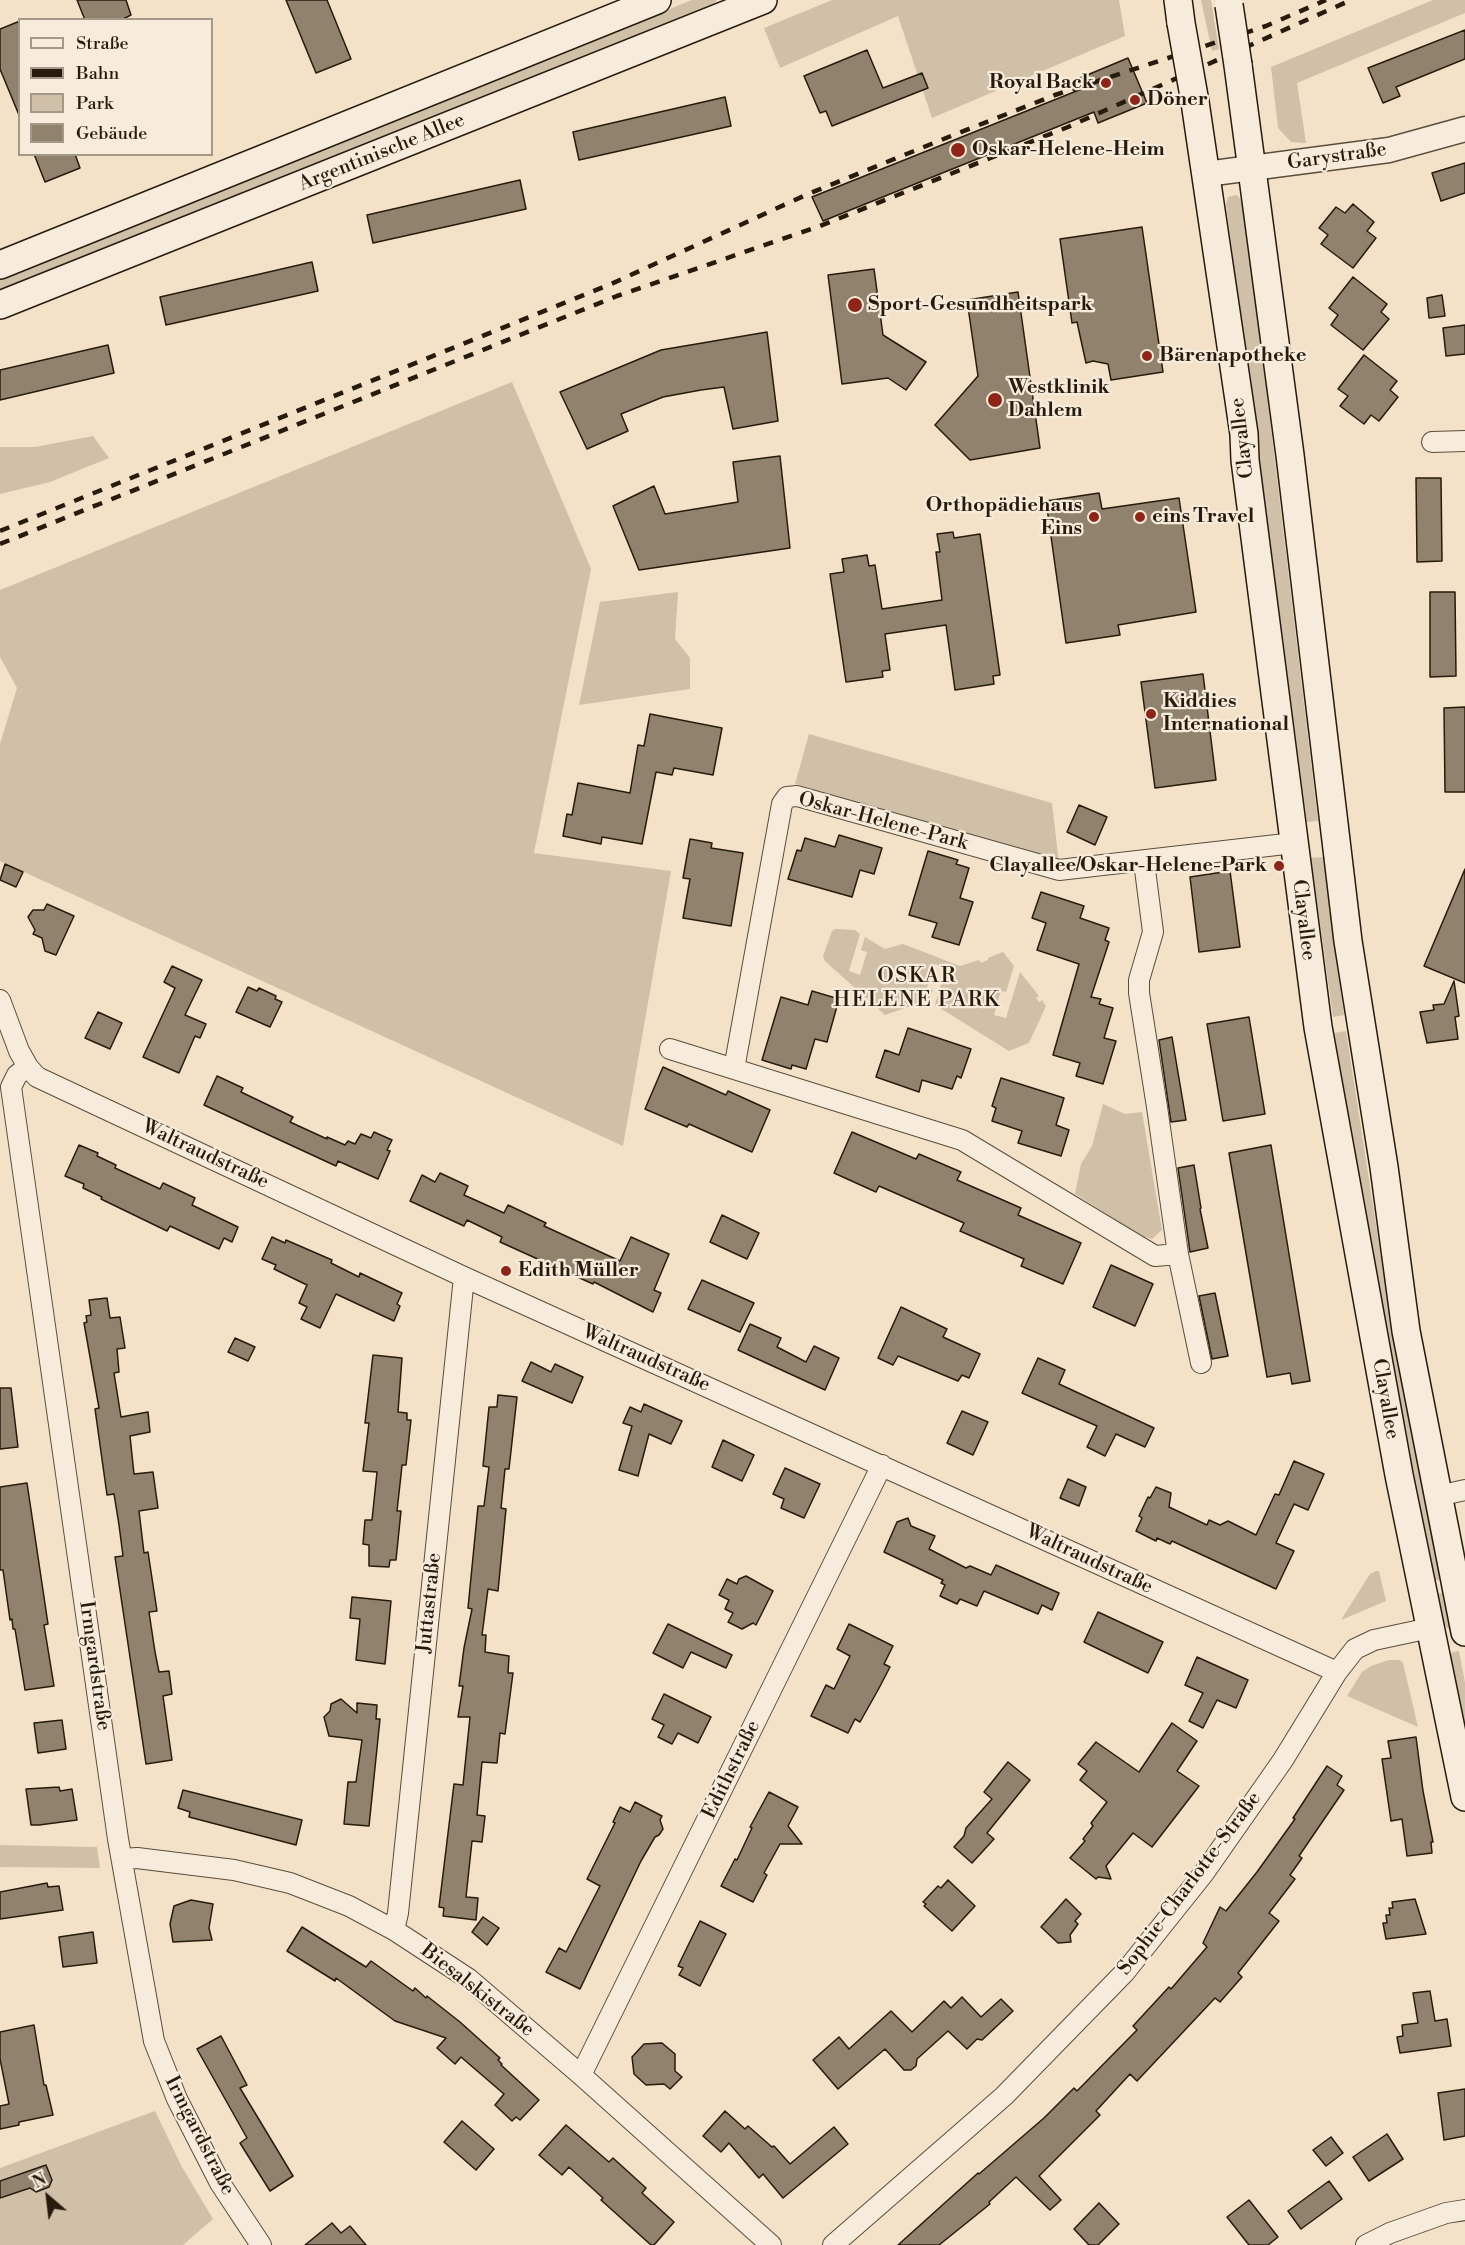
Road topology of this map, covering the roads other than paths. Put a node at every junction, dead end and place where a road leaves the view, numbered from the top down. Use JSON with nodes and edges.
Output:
{"nodes":[{"id":1,"x":657,"y":0,"type":"edge"},
{"id":2,"x":1228,"y":2,"type":"edge"},
{"id":3,"x":750,"y":3,"type":"edge"},
{"id":4,"x":1179,"y":11,"type":"edge"},
{"id":5,"x":1465,"y":129,"type":"edge"},
{"id":6,"x":1252,"y":168,"type":"junction"},
{"id":7,"x":1206,"y":174,"type":"junction"},
{"id":8,"x":0,"y":265,"type":"edge"},
{"id":9,"x":0,"y":305,"type":"edge"},
{"id":10,"x":1465,"y":441,"type":"edge"},
{"id":11,"x":1432,"y":442,"type":"dead end"},
{"id":12,"x":1294,"y":843,"type":"junction"},
{"id":13,"x":1144,"y":862,"type":"junction"},
{"id":14,"x":0,"y":1000,"type":"edge"},
{"id":15,"x":670,"y":1049,"type":"dead end"},
{"id":16,"x":28,"y":1067,"type":"junction"},
{"id":17,"x":734,"y":1069,"type":"junction"},
{"id":18,"x":1178,"y":1254,"type":"junction"},
{"id":19,"x":464,"y":1277,"type":"junction"},
{"id":20,"x":1201,"y":1363,"type":"dead end"},
{"id":21,"x":882,"y":1465,"type":"junction"},
{"id":22,"x":1465,"y":1490,"type":"edge"},
{"id":23,"x":1438,"y":1496,"type":"junction"},
{"id":24,"x":1431,"y":1628,"type":"junction"},
{"id":25,"x":1465,"y":1632,"type":"edge"},
{"id":26,"x":1337,"y":1672,"type":"junction"},
{"id":27,"x":1463,"y":1780,"type":"edge"},
{"id":28,"x":122,"y":1859,"type":"junction"},
{"id":29,"x":394,"y":1930,"type":"junction"},
{"id":30,"x":581,"y":2075,"type":"junction"},
{"id":31,"x":1465,"y":2210,"type":"edge"},
{"id":32,"x":261,"y":2245,"type":"edge"},
{"id":33,"x":771,"y":2245,"type":"edge"},
{"id":34,"x":833,"y":2245,"type":"edge"},
{"id":35,"x":1366,"y":2245,"type":"edge"}],
"edges":[{"from":1,"to":8,"type":"main road","name":"Argentinische Allee"},
{"from":2,"to":6,"type":"main road","name":"Clayallee","bridge":true},
{"from":3,"to":9,"type":"main road","name":"Argentinische Allee"},
{"from":4,"to":7,"type":"main road","name":"Clayallee","bridge":true},
{"from":5,"to":6,"type":"street","name":"Garystraße"},
{"from":6,"to":7,"type":"street","name":"Garystraße"},
{"from":6,"to":23,"type":"main road","name":"Clayallee"},
{"from":7,"to":12,"type":"main road","name":"Clayallee"},
{"from":10,"to":11,"type":"street"},
{"from":12,"to":13,"type":"street","name":"Oskar-Helene-Park"},
{"from":12,"to":24,"type":"main road","name":"Clayallee"},
{"from":13,"to":17,"type":"street","name":"Oskar-Helene-Park"},
{"from":13,"to":18,"type":"street"},
{"from":14,"to":16,"type":"street","name":"Waltraudstraße"},
{"from":15,"to":17,"type":"street"},
{"from":16,"to":19,"type":"street","name":"Waltraudstraße"},
{"from":16,"to":28,"type":"street","name":"Irmgardstraße"},
{"from":17,"to":18,"type":"street"},
{"from":18,"to":20,"type":"street"},
{"from":19,"to":21,"type":"street","name":"Waltraudstraße"},
{"from":19,"to":29,"type":"street","name":"Juttastraße"},
{"from":21,"to":26,"type":"street","name":"Waltraudstraße"},
{"from":21,"to":30,"type":"street","name":"Edithstraße"},
{"from":22,"to":23,"type":"street"},
{"from":23,"to":25,"type":"main road","name":"Clayallee"},
{"from":24,"to":26,"type":"street","name":"Sophie-Charlotte-Straße"},
{"from":24,"to":27,"type":"main road","name":"Clayallee"},
{"from":26,"to":34,"type":"street","name":"Sophie-Charlotte-Straße"},
{"from":28,"to":29,"type":"street","name":"Biesalskistraße"},
{"from":28,"to":32,"type":"street","name":"Irmgardstraße"},
{"from":29,"to":30,"type":"street","name":"Biesalskistraße"},
{"from":30,"to":33,"type":"street","name":"Biesalskistraße"},
{"from":31,"to":35,"type":"street"}]}
